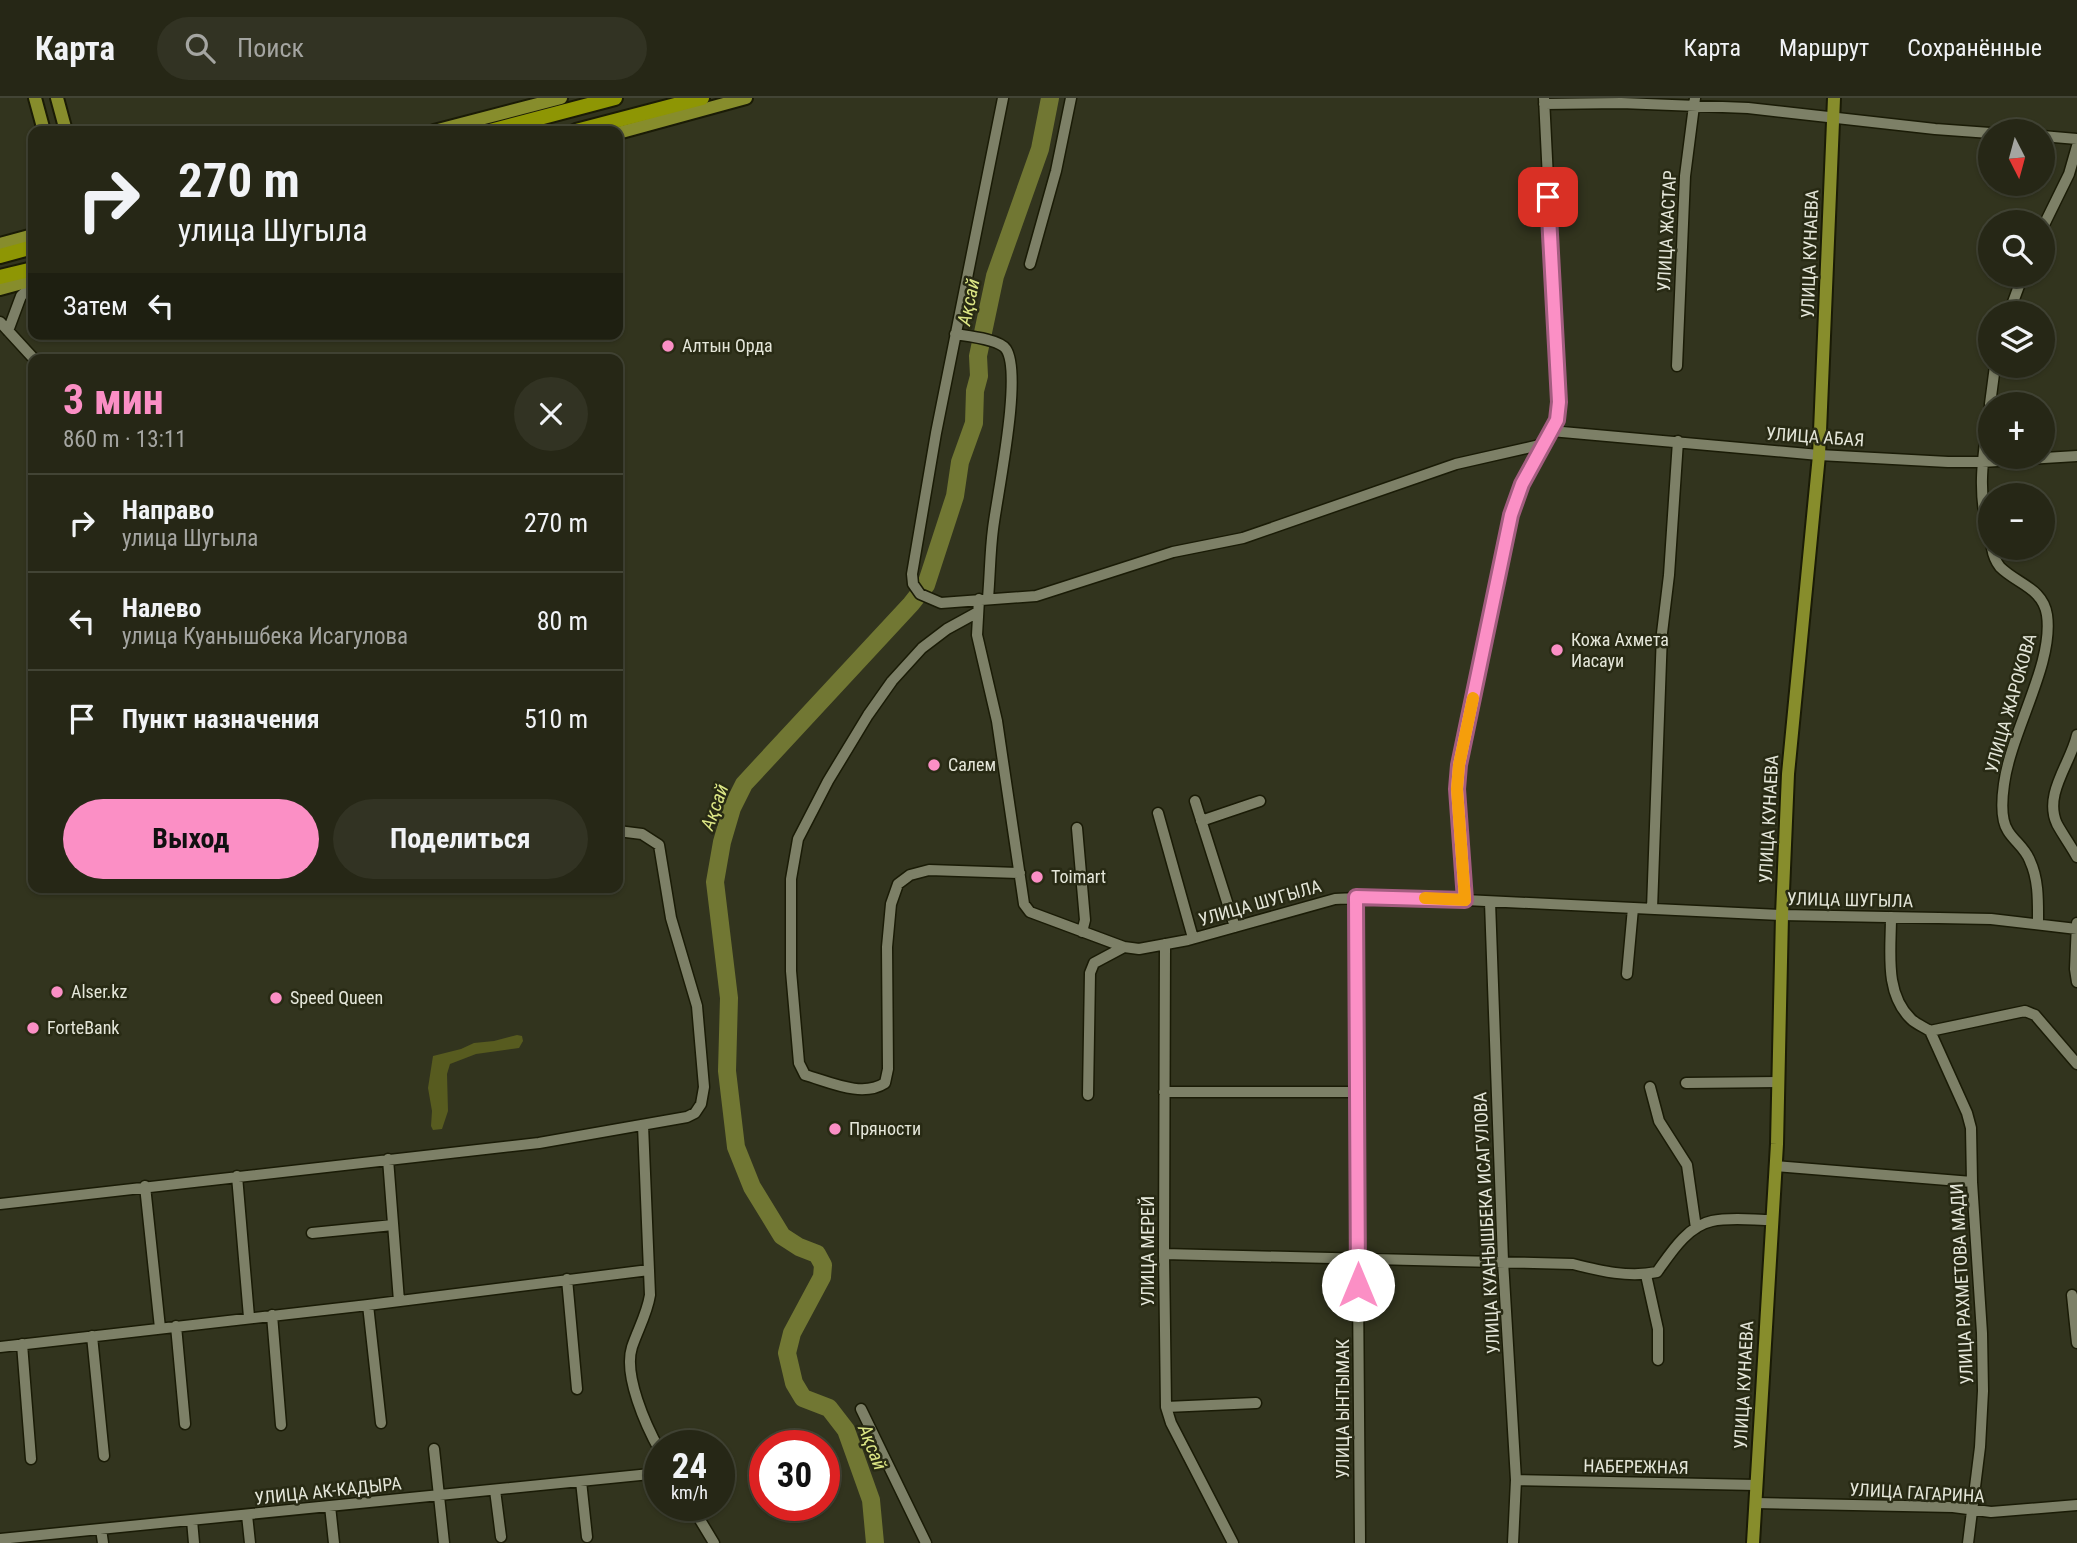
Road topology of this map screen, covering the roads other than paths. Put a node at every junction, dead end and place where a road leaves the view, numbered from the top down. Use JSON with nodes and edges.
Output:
{"nodes":[{"id":1,"x":35,"y":98,"type":"edge"},
{"id":2,"x":57,"y":98,"type":"edge"},
{"id":3,"x":561,"y":98,"type":"edge"},
{"id":4,"x":615,"y":98,"type":"edge"},
{"id":5,"x":702,"y":98,"type":"edge"},
{"id":6,"x":746,"y":98,"type":"edge"},
{"id":7,"x":1003,"y":98,"type":"edge"},
{"id":8,"x":1071,"y":98,"type":"edge"},
{"id":9,"x":1834,"y":98,"type":"edge"},
{"id":10,"x":1544,"y":101,"type":"edge"},
{"id":11,"x":1694,"y":102,"type":"edge"},
{"id":12,"x":1833,"y":118,"type":"junction"},
{"id":13,"x":43,"y":126,"type":"edge"},
{"id":14,"x":65,"y":126,"type":"edge"},
{"id":15,"x":453,"y":126,"type":"edge"},
{"id":16,"x":509,"y":126,"type":"edge"},
{"id":17,"x":595,"y":126,"type":"edge"},
{"id":18,"x":623,"y":132,"type":"edge"},
{"id":19,"x":1978,"y":132,"type":"edge"},
{"id":20,"x":2055,"y":137,"type":"edge"},
{"id":21,"x":2077,"y":139,"type":"edge"},
{"id":22,"x":2077,"y":146,"type":"edge"},
{"id":23,"x":2051,"y":210,"type":"edge"},
{"id":24,"x":28,"y":243,"type":"edge"},
{"id":25,"x":0,"y":244,"type":"edge"},
{"id":26,"x":28,"y":245,"type":"edge"},
{"id":27,"x":0,"y":256,"type":"edge"},
{"id":28,"x":1030,"y":264,"type":"dead end"},
{"id":29,"x":28,"y":270,"type":"edge"},
{"id":30,"x":0,"y":277,"type":"edge"},
{"id":31,"x":28,"y":284,"type":"edge"},
{"id":32,"x":28,"y":288,"type":"edge"},
{"id":33,"x":0,"y":289,"type":"edge"},
{"id":34,"x":0,"y":322,"type":"edge"},
{"id":35,"x":8,"y":331,"type":"junction"},
{"id":36,"x":956,"y":334,"type":"junction"},
{"id":37,"x":29,"y":354,"type":"edge"},
{"id":38,"x":1676,"y":366,"type":"dead end"},
{"id":39,"x":1551,"y":430,"type":"junction"},
{"id":40,"x":1678,"y":441,"type":"junction"},
{"id":41,"x":1544,"y":444,"type":"junction"},
{"id":42,"x":1819,"y":455,"type":"junction"},
{"id":43,"x":2077,"y":456,"type":"edge"},
{"id":44,"x":2055,"y":457,"type":"edge"},
{"id":45,"x":1978,"y":462,"type":"edge"},
{"id":46,"x":1997,"y":560,"type":"edge"},
{"id":47,"x":984,"y":599,"type":"junction"},
{"id":48,"x":978,"y":612,"type":"junction"},
{"id":49,"x":2077,"y":735,"type":"edge"},
{"id":50,"x":1195,"y":801,"type":"dead end"},
{"id":51,"x":1260,"y":801,"type":"dead end"},
{"id":52,"x":1158,"y":813,"type":"dead end"},
{"id":53,"x":1201,"y":821,"type":"junction"},
{"id":54,"x":1077,"y":828,"type":"dead end"},
{"id":55,"x":623,"y":832,"type":"edge"},
{"id":56,"x":2077,"y":857,"type":"edge"},
{"id":57,"x":1020,"y":873,"type":"junction"},
{"id":58,"x":1356,"y":897,"type":"junction"},
{"id":59,"x":1465,"y":900,"type":"junction"},
{"id":60,"x":1490,"y":902,"type":"junction"},
{"id":61,"x":1633,"y":908,"type":"junction"},
{"id":62,"x":1652,"y":909,"type":"junction"},
{"id":63,"x":1782,"y":915,"type":"junction"},
{"id":64,"x":1891,"y":917,"type":"junction"},
{"id":65,"x":2038,"y":924,"type":"junction"},
{"id":66,"x":1235,"y":927,"type":"junction"},
{"id":67,"x":2077,"y":927,"type":"edge"},
{"id":68,"x":1082,"y":932,"type":"junction"},
{"id":69,"x":1193,"y":938,"type":"junction"},
{"id":70,"x":1165,"y":944,"type":"junction"},
{"id":71,"x":1124,"y":947,"type":"junction"},
{"id":72,"x":1627,"y":974,"type":"dead end"},
{"id":73,"x":2077,"y":982,"type":"edge"},
{"id":74,"x":1930,"y":1031,"type":"junction"},
{"id":75,"x":2077,"y":1064,"type":"edge"},
{"id":76,"x":1778,"y":1082,"type":"junction"},
{"id":77,"x":1686,"y":1083,"type":"dead end"},
{"id":78,"x":1650,"y":1087,"type":"dead end"},
{"id":79,"x":1164,"y":1092,"type":"junction"},
{"id":80,"x":1357,"y":1092,"type":"junction"},
{"id":81,"x":1088,"y":1095,"type":"dead end"},
{"id":82,"x":643,"y":1125,"type":"junction"},
{"id":83,"x":388,"y":1159,"type":"junction"},
{"id":84,"x":1775,"y":1166,"type":"junction"},
{"id":85,"x":237,"y":1176,"type":"junction"},
{"id":86,"x":1972,"y":1182,"type":"junction"},
{"id":87,"x":145,"y":1186,"type":"junction"},
{"id":88,"x":0,"y":1204,"type":"edge"},
{"id":89,"x":1772,"y":1220,"type":"junction"},
{"id":90,"x":393,"y":1225,"type":"junction"},
{"id":91,"x":1696,"y":1228,"type":"junction"},
{"id":92,"x":312,"y":1233,"type":"dead end"},
{"id":93,"x":1164,"y":1254,"type":"junction"},
{"id":94,"x":1358,"y":1259,"type":"junction"},
{"id":95,"x":1503,"y":1261,"type":"junction"},
{"id":96,"x":649,"y":1269,"type":"junction"},
{"id":97,"x":1646,"y":1275,"type":"junction"},
{"id":98,"x":567,"y":1279,"type":"junction"},
{"id":99,"x":2072,"y":1295,"type":"dead end"},
{"id":100,"x":400,"y":1301,"type":"junction"},
{"id":101,"x":368,"y":1305,"type":"junction"},
{"id":102,"x":272,"y":1315,"type":"junction"},
{"id":103,"x":249,"y":1317,"type":"junction"},
{"id":104,"x":176,"y":1326,"type":"junction"},
{"id":105,"x":160,"y":1328,"type":"junction"},
{"id":106,"x":92,"y":1336,"type":"junction"},
{"id":107,"x":2077,"y":1343,"type":"edge"},
{"id":108,"x":22,"y":1344,"type":"junction"},
{"id":109,"x":0,"y":1347,"type":"edge"},
{"id":110,"x":1658,"y":1360,"type":"dead end"},
{"id":111,"x":577,"y":1389,"type":"dead end"},
{"id":112,"x":1256,"y":1403,"type":"dead end"},
{"id":113,"x":1166,"y":1407,"type":"junction"},
{"id":114,"x":861,"y":1409,"type":"dead end"},
{"id":115,"x":381,"y":1423,"type":"dead end"},
{"id":116,"x":185,"y":1424,"type":"dead end"},
{"id":117,"x":281,"y":1425,"type":"dead end"},
{"id":118,"x":651,"y":1430,"type":"edge"},
{"id":119,"x":434,"y":1448,"type":"dead end"},
{"id":120,"x":104,"y":1456,"type":"dead end"},
{"id":121,"x":31,"y":1459,"type":"dead end"},
{"id":122,"x":644,"y":1475,"type":"edge"},
{"id":123,"x":1516,"y":1480,"type":"junction"},
{"id":124,"x":581,"y":1481,"type":"junction"},
{"id":125,"x":1756,"y":1485,"type":"junction"},
{"id":126,"x":495,"y":1490,"type":"junction"},
{"id":127,"x":438,"y":1495,"type":"junction"},
{"id":128,"x":1755,"y":1503,"type":"junction"},
{"id":129,"x":2077,"y":1505,"type":"edge"},
{"id":130,"x":330,"y":1506,"type":"junction"},
{"id":131,"x":1972,"y":1509,"type":"junction"},
{"id":132,"x":247,"y":1515,"type":"junction"},
{"id":133,"x":192,"y":1520,"type":"junction"},
{"id":134,"x":701,"y":1521,"type":"edge"},
{"id":135,"x":101,"y":1529,"type":"junction"},
{"id":136,"x":587,"y":1536,"type":"dead end"},
{"id":137,"x":501,"y":1537,"type":"dead end"},
{"id":138,"x":0,"y":1539,"type":"edge"},
{"id":139,"x":15,"y":1540,"type":"edge"},
{"id":140,"x":103,"y":1543,"type":"edge"},
{"id":141,"x":194,"y":1543,"type":"edge"},
{"id":142,"x":250,"y":1543,"type":"edge"},
{"id":143,"x":334,"y":1543,"type":"edge"},
{"id":144,"x":444,"y":1543,"type":"edge"},
{"id":145,"x":714,"y":1543,"type":"edge"},
{"id":146,"x":926,"y":1543,"type":"edge"},
{"id":147,"x":1233,"y":1543,"type":"edge"},
{"id":148,"x":1360,"y":1543,"type":"edge"},
{"id":149,"x":1513,"y":1543,"type":"edge"},
{"id":150,"x":1753,"y":1543,"type":"edge"},
{"id":151,"x":1968,"y":1543,"type":"edge"}],
"edges":[{"from":1,"to":13,"type":"main road"},
{"from":2,"to":14,"type":"main road"},
{"from":3,"to":15,"type":"main road"},
{"from":4,"to":16,"type":"highway"},
{"from":5,"to":17,"type":"highway"},
{"from":6,"to":18,"type":"main road"},
{"from":7,"to":36,"type":"street"},
{"from":8,"to":28,"type":"street"},
{"from":9,"to":12,"type":"main road","name":"УЛИЦА КУНАЕВА"},
{"from":10,"to":11,"type":"street"},
{"from":10,"to":39,"type":"street"},
{"from":11,"to":12,"type":"street"},
{"from":11,"to":38,"type":"street","name":"УЛИЦА ЖАСТАР"},
{"from":12,"to":19,"type":"street"},
{"from":12,"to":42,"type":"main road","name":"УЛИЦА КУНАЕВА"},
{"from":20,"to":21,"type":"street"},
{"from":22,"to":23,"type":"street"},
{"from":24,"to":25,"type":"main road"},
{"from":26,"to":27,"type":"highway"},
{"from":29,"to":30,"type":"highway"},
{"from":31,"to":33,"type":"main road"},
{"from":32,"to":35,"type":"street"},
{"from":34,"to":35,"type":"street"},
{"from":35,"to":37,"type":"street"},
{"from":36,"to":47,"type":"street","name":"УЛИЦА ШУГЫЛА"},
{"from":36,"to":47,"type":"street"},
{"from":39,"to":40,"type":"street","name":"УЛИЦА АБАЯ"},
{"from":39,"to":41,"type":"street"},
{"from":40,"to":42,"type":"street","name":"УЛИЦА АБАЯ"},
{"from":40,"to":62,"type":"street"},
{"from":41,"to":47,"type":"street"},
{"from":41,"to":59,"type":"street"},
{"from":42,"to":45,"type":"street","name":"УЛИЦА АБАЯ"},
{"from":42,"to":63,"type":"main road","name":"УЛИЦА КУНАЕВА"},
{"from":43,"to":44,"type":"street","name":"УЛИЦА АБАЯ"},
{"from":46,"to":65,"type":"street","name":"УЛИЦА ЖАРОКОВА"},
{"from":47,"to":48,"type":"street","name":"УЛИЦА ШУГЫЛА"},
{"from":48,"to":57,"type":"street","name":"УЛИЦА ШУГЫЛА"},
{"from":48,"to":57,"type":"street"},
{"from":49,"to":56,"type":"street"},
{"from":50,"to":53,"type":"street"},
{"from":51,"to":53,"type":"street"},
{"from":52,"to":69,"type":"street"},
{"from":53,"to":66,"type":"street"},
{"from":54,"to":68,"type":"street"},
{"from":55,"to":82,"type":"street"},
{"from":57,"to":68,"type":"street","name":"УЛИЦА ШУГЫЛА"},
{"from":58,"to":59,"type":"street","name":"УЛИЦА ШУГЫЛА"},
{"from":58,"to":66,"type":"street","name":"УЛИЦА ШУГЫЛА"},
{"from":58,"to":80,"type":"street","name":"УЛИЦА ЫНТЫМАК"},
{"from":59,"to":60,"type":"street","name":"УЛИЦА ШУГЫЛА"},
{"from":60,"to":61,"type":"street","name":"УЛИЦА ШУГЫЛА"},
{"from":60,"to":95,"type":"street","name":"УЛИЦА КУАНЫШБЕКА ИСАГУЛОВА"},
{"from":61,"to":62,"type":"street","name":"УЛИЦА ШУГЫЛА"},
{"from":61,"to":72,"type":"street"},
{"from":62,"to":63,"type":"street","name":"УЛИЦА ШУГЫЛА"},
{"from":63,"to":64,"type":"street","name":"УЛИЦА ШУГЫЛА"},
{"from":63,"to":76,"type":"main road","name":"УЛИЦА КУНАЕВА"},
{"from":64,"to":65,"type":"street","name":"УЛИЦА ШУГЫЛА"},
{"from":64,"to":74,"type":"street"},
{"from":65,"to":67,"type":"street","name":"УЛИЦА ШУГЫЛА"},
{"from":66,"to":69,"type":"street","name":"УЛИЦА ШУГЫЛА"},
{"from":67,"to":73,"type":"street"},
{"from":68,"to":71,"type":"street","name":"УЛИЦА ШУГЫЛА"},
{"from":69,"to":70,"type":"street","name":"УЛИЦА ШУГЫЛА"},
{"from":70,"to":71,"type":"street","name":"УЛИЦА ШУГЫЛА"},
{"from":70,"to":79,"type":"street","name":"УЛИЦА МЕРЕЙ"},
{"from":71,"to":81,"type":"street"},
{"from":74,"to":75,"type":"street"},
{"from":74,"to":86,"type":"street","name":"УЛИЦА РАХМЕТОВА МАДИ"},
{"from":76,"to":77,"type":"street"},
{"from":76,"to":84,"type":"main road","name":"УЛИЦА КУНАЕВА"},
{"from":78,"to":91,"type":"street"},
{"from":79,"to":80,"type":"street"},
{"from":79,"to":93,"type":"street","name":"УЛИЦА МЕРЕЙ"},
{"from":80,"to":94,"type":"street","name":"УЛИЦА ЫНТЫМАК"},
{"from":82,"to":83,"type":"street"},
{"from":82,"to":96,"type":"street"},
{"from":83,"to":85,"type":"street"},
{"from":83,"to":90,"type":"street"},
{"from":84,"to":86,"type":"street"},
{"from":84,"to":89,"type":"main road","name":"УЛИЦА КУНАЕВА"},
{"from":85,"to":87,"type":"street"},
{"from":85,"to":103,"type":"street"},
{"from":86,"to":131,"type":"street","name":"УЛИЦА РАХМЕТОВА МАДИ"},
{"from":87,"to":88,"type":"street"},
{"from":87,"to":105,"type":"street"},
{"from":89,"to":91,"type":"street"},
{"from":89,"to":125,"type":"main road","name":"УЛИЦА КУНАЕВА"},
{"from":90,"to":92,"type":"street"},
{"from":90,"to":100,"type":"street"},
{"from":91,"to":97,"type":"street"},
{"from":93,"to":94,"type":"street"},
{"from":93,"to":113,"type":"street","name":"УЛИЦА МЕРЕЙ"},
{"from":94,"to":95,"type":"street"},
{"from":94,"to":148,"type":"street","name":"УЛИЦА ЫНТЫМАК"},
{"from":95,"to":97,"type":"street"},
{"from":95,"to":123,"type":"street","name":"УЛИЦА КУАНЫШБЕКА ИСАГУЛОВА"},
{"from":96,"to":98,"type":"street"},
{"from":96,"to":118,"type":"street"},
{"from":97,"to":110,"type":"street"},
{"from":98,"to":100,"type":"street"},
{"from":98,"to":111,"type":"street"},
{"from":99,"to":107,"type":"street"},
{"from":100,"to":101,"type":"street"},
{"from":101,"to":102,"type":"street"},
{"from":101,"to":115,"type":"street"},
{"from":102,"to":103,"type":"street"},
{"from":102,"to":117,"type":"street"},
{"from":103,"to":104,"type":"street"},
{"from":104,"to":105,"type":"street"},
{"from":104,"to":116,"type":"street"},
{"from":105,"to":106,"type":"street"},
{"from":106,"to":108,"type":"street"},
{"from":106,"to":120,"type":"street"},
{"from":108,"to":109,"type":"street"},
{"from":108,"to":121,"type":"street"},
{"from":112,"to":113,"type":"street"},
{"from":113,"to":147,"type":"street","name":"УЛИЦА МЕРЕЙ"},
{"from":114,"to":146,"type":"street"},
{"from":119,"to":127,"type":"street"},
{"from":122,"to":124,"type":"street","name":"УЛИЦА АК-КАДЫРА"},
{"from":123,"to":125,"type":"street","name":"НАБЕРЕЖНАЯ"},
{"from":123,"to":149,"type":"street","name":"УЛИЦА КУАНЫШБЕКА ИСАГУЛОВА"},
{"from":124,"to":126,"type":"street","name":"УЛИЦА АК-КАДЫРА"},
{"from":124,"to":136,"type":"street"},
{"from":125,"to":128,"type":"main road","name":"УЛИЦА КУНАЕВА"},
{"from":126,"to":127,"type":"street","name":"УЛИЦА АК-КАДЫРА"},
{"from":126,"to":137,"type":"street"},
{"from":127,"to":130,"type":"street","name":"УЛИЦА АК-КАДЫРА"},
{"from":127,"to":144,"type":"street"},
{"from":128,"to":131,"type":"street","name":"УЛИЦА ГАГАРИНА"},
{"from":128,"to":150,"type":"main road","name":"УЛИЦА КУНАЕВА"},
{"from":129,"to":131,"type":"street","name":"УЛИЦА ГАГАРИНА"},
{"from":130,"to":132,"type":"street","name":"УЛИЦА АК-КАДЫРА"},
{"from":130,"to":143,"type":"street"},
{"from":131,"to":151,"type":"street","name":"УЛИЦА РАХМЕТОВА МАДИ"},
{"from":132,"to":133,"type":"street","name":"УЛИЦА АК-КАДЫРА"},
{"from":132,"to":142,"type":"street"},
{"from":133,"to":135,"type":"street","name":"УЛИЦА АК-КАДЫРА"},
{"from":133,"to":141,"type":"street"},
{"from":134,"to":145,"type":"street"},
{"from":135,"to":139,"type":"street","name":"УЛИЦА АК-КАДЫРА"},
{"from":135,"to":140,"type":"street"},
{"from":138,"to":139,"type":"street","name":"УЛИЦА АК-КАДЫРА"}]}
